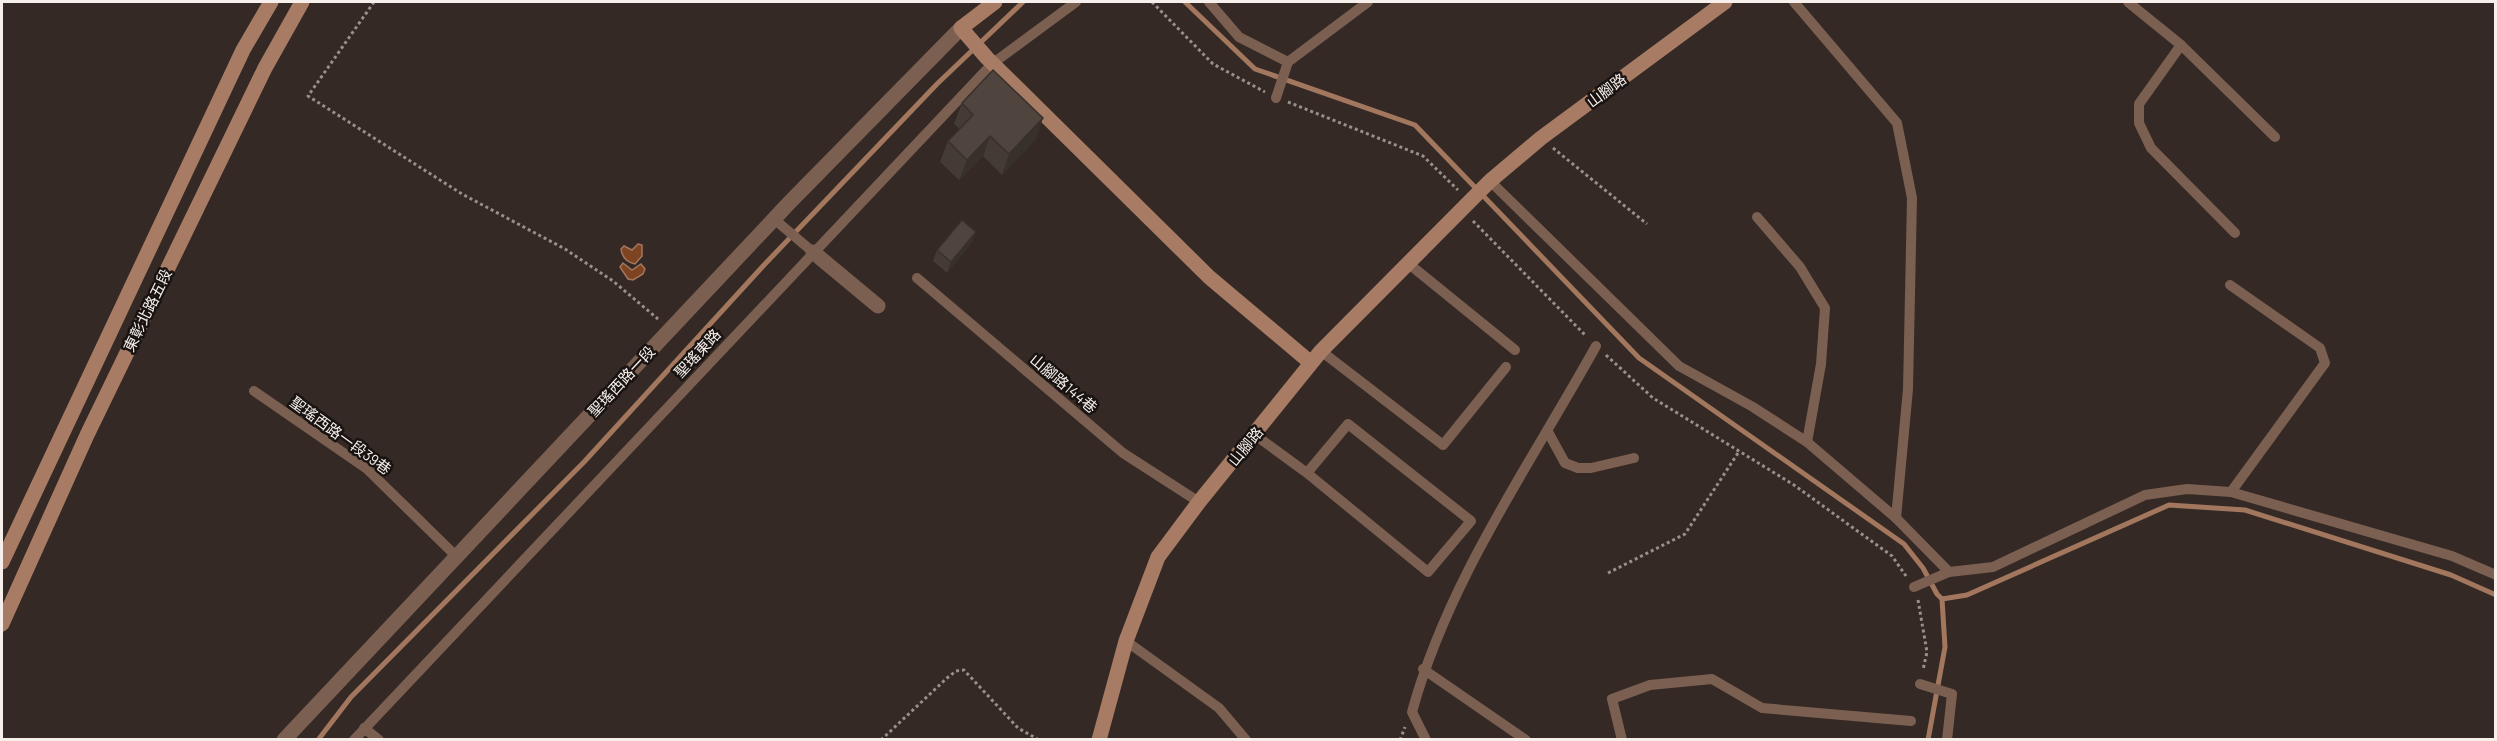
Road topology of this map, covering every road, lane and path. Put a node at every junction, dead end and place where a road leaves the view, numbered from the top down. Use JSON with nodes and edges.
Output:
{"nodes":[{"id":1,"x":271,"y":2,"type":"edge"},
{"id":2,"x":302,"y":2,"type":"edge"},
{"id":3,"x":374,"y":2,"type":"edge"},
{"id":4,"x":995,"y":2,"type":"edge"},
{"id":5,"x":1076,"y":2,"type":"edge"},
{"id":6,"x":1209,"y":2,"type":"edge"},
{"id":7,"x":1368,"y":2,"type":"edge"},
{"id":8,"x":1725,"y":2,"type":"edge"},
{"id":9,"x":1794,"y":2,"type":"edge"},
{"id":10,"x":2128,"y":2,"type":"edge"},
{"id":11,"x":961,"y":28,"type":"junction"},
{"id":12,"x":2181,"y":45,"type":"junction"},
{"id":13,"x":990,"y":61,"type":"junction"},
{"id":14,"x":1288,"y":62,"type":"junction"},
{"id":15,"x":1276,"y":98,"type":"dead end"},
{"id":16,"x":2276,"y":136,"type":"dead end"},
{"id":17,"x":1541,"y":138,"type":"junction"},
{"id":18,"x":1490,"y":182,"type":"junction"},
{"id":19,"x":1757,"y":217,"type":"dead end"},
{"id":20,"x":774,"y":219,"type":"junction"},
{"id":21,"x":1647,"y":224,"type":"dead end"},
{"id":22,"x":2235,"y":233,"type":"dead end"},
{"id":23,"x":813,"y":252,"type":"junction"},
{"id":24,"x":1409,"y":264,"type":"junction"},
{"id":25,"x":917,"y":278,"type":"dead end"},
{"id":26,"x":2230,"y":285,"type":"dead end"},
{"id":27,"x":878,"y":306,"type":"dead end"},
{"id":28,"x":670,"y":329,"type":"junction"},
{"id":29,"x":1596,"y":346,"type":"dead end"},
{"id":30,"x":1515,"y":350,"type":"dead end"},
{"id":31,"x":1316,"y":357,"type":"junction"},
{"id":32,"x":1506,"y":367,"type":"dead end"},
{"id":33,"x":254,"y":391,"type":"dead end"},
{"id":34,"x":1548,"y":432,"type":"junction"},
{"id":35,"x":1255,"y":435,"type":"junction"},
{"id":36,"x":1808,"y":441,"type":"junction"},
{"id":37,"x":1738,"y":453,"type":"dead end"},
{"id":38,"x":1634,"y":458,"type":"dead end"},
{"id":39,"x":1307,"y":473,"type":"junction"},
{"id":40,"x":2231,"y":492,"type":"junction"},
{"id":41,"x":1199,"y":502,"type":"junction"},
{"id":42,"x":1896,"y":518,"type":"junction"},
{"id":43,"x":457,"y":557,"type":"junction"},
{"id":44,"x":2,"y":562,"type":"edge"},
{"id":45,"x":1948,"y":572,"type":"junction"},
{"id":46,"x":1608,"y":573,"type":"dead end"},
{"id":47,"x":2496,"y":575,"type":"edge"},
{"id":48,"x":1914,"y":587,"type":"dead end"},
{"id":49,"x":2,"y":624,"type":"edge"},
{"id":50,"x":1126,"y":641,"type":"junction"},
{"id":51,"x":1424,"y":669,"type":"junction"},
{"id":52,"x":1920,"y":684,"type":"dead end"},
{"id":53,"x":1911,"y":721,"type":"dead end"},
{"id":54,"x":364,"y":728,"type":"junction"},
{"id":55,"x":285,"y":740,"type":"edge"},
{"id":56,"x":354,"y":740,"type":"edge"},
{"id":57,"x":379,"y":740,"type":"edge"},
{"id":58,"x":881,"y":740,"type":"edge"},
{"id":59,"x":1039,"y":740,"type":"edge"},
{"id":60,"x":1099,"y":740,"type":"edge"},
{"id":61,"x":1246,"y":740,"type":"edge"},
{"id":62,"x":1426,"y":740,"type":"edge"},
{"id":63,"x":1526,"y":740,"type":"edge"},
{"id":64,"x":1622,"y":740,"type":"edge"},
{"id":65,"x":1947,"y":740,"type":"edge"}],
"edges":[{"from":1,"to":44,"type":"street","name":"東彰北路五段"},
{"from":2,"to":49,"type":"street","name":"東彰北路五段"},
{"from":3,"to":28,"type":"path"},
{"from":4,"to":11,"type":"street"},
{"from":5,"to":13,"type":"lane","name":"聖瑤東路"},
{"from":6,"to":14,"type":"lane"},
{"from":7,"to":14,"type":"lane"},
{"from":8,"to":17,"type":"street","name":"山腳路"},
{"from":9,"to":42,"type":"lane"},
{"from":10,"to":12,"type":"lane"},
{"from":11,"to":13,"type":"street"},
{"from":11,"to":20,"type":"street","name":"聖瑤西路一段"},
{"from":12,"to":16,"type":"lane"},
{"from":12,"to":22,"type":"lane"},
{"from":13,"to":23,"type":"lane","name":"聖瑤東路"},
{"from":13,"to":31,"type":"street"},
{"from":14,"to":15,"type":"lane"},
{"from":17,"to":18,"type":"street","name":"山腳路"},
{"from":17,"to":21,"type":"path"},
{"from":18,"to":24,"type":"street","name":"山腳路"},
{"from":18,"to":36,"type":"lane"},
{"from":19,"to":36,"type":"lane"},
{"from":20,"to":23,"type":"lane"},
{"from":20,"to":28,"type":"street","name":"聖瑤西路一段"},
{"from":23,"to":27,"type":"street"},
{"from":23,"to":54,"type":"lane","name":"聖瑤東路"},
{"from":24,"to":30,"type":"lane"},
{"from":24,"to":31,"type":"street","name":"山腳路"},
{"from":25,"to":41,"type":"lane","name":"山腳路144巷"},
{"from":26,"to":40,"type":"lane"},
{"from":28,"to":43,"type":"street","name":"聖瑤西路一段"},
{"from":29,"to":34,"type":"lane"},
{"from":31,"to":32,"type":"lane"},
{"from":31,"to":35,"type":"street","name":"山腳路"},
{"from":33,"to":43,"type":"lane","name":"聖瑤西路一段39巷"},
{"from":34,"to":38,"type":"lane"},
{"from":34,"to":51,"type":"lane"},
{"from":35,"to":39,"type":"lane"},
{"from":35,"to":41,"type":"street","name":"山腳路"},
{"from":36,"to":42,"type":"lane"},
{"from":37,"to":46,"type":"path"},
{"from":39,"to":39,"type":"lane"},
{"from":40,"to":45,"type":"lane"},
{"from":40,"to":47,"type":"lane"},
{"from":41,"to":50,"type":"street","name":"山腳路"},
{"from":42,"to":45,"type":"lane"},
{"from":43,"to":55,"type":"street","name":"聖瑤西路一段"},
{"from":45,"to":48,"type":"lane"},
{"from":50,"to":60,"type":"street","name":"山腳路"},
{"from":50,"to":61,"type":"lane"},
{"from":51,"to":62,"type":"lane"},
{"from":51,"to":63,"type":"lane"},
{"from":52,"to":65,"type":"lane"},
{"from":53,"to":64,"type":"lane"},
{"from":54,"to":56,"type":"lane","name":"聖瑤東路"},
{"from":54,"to":57,"type":"lane"},
{"from":58,"to":59,"type":"path"}]}
